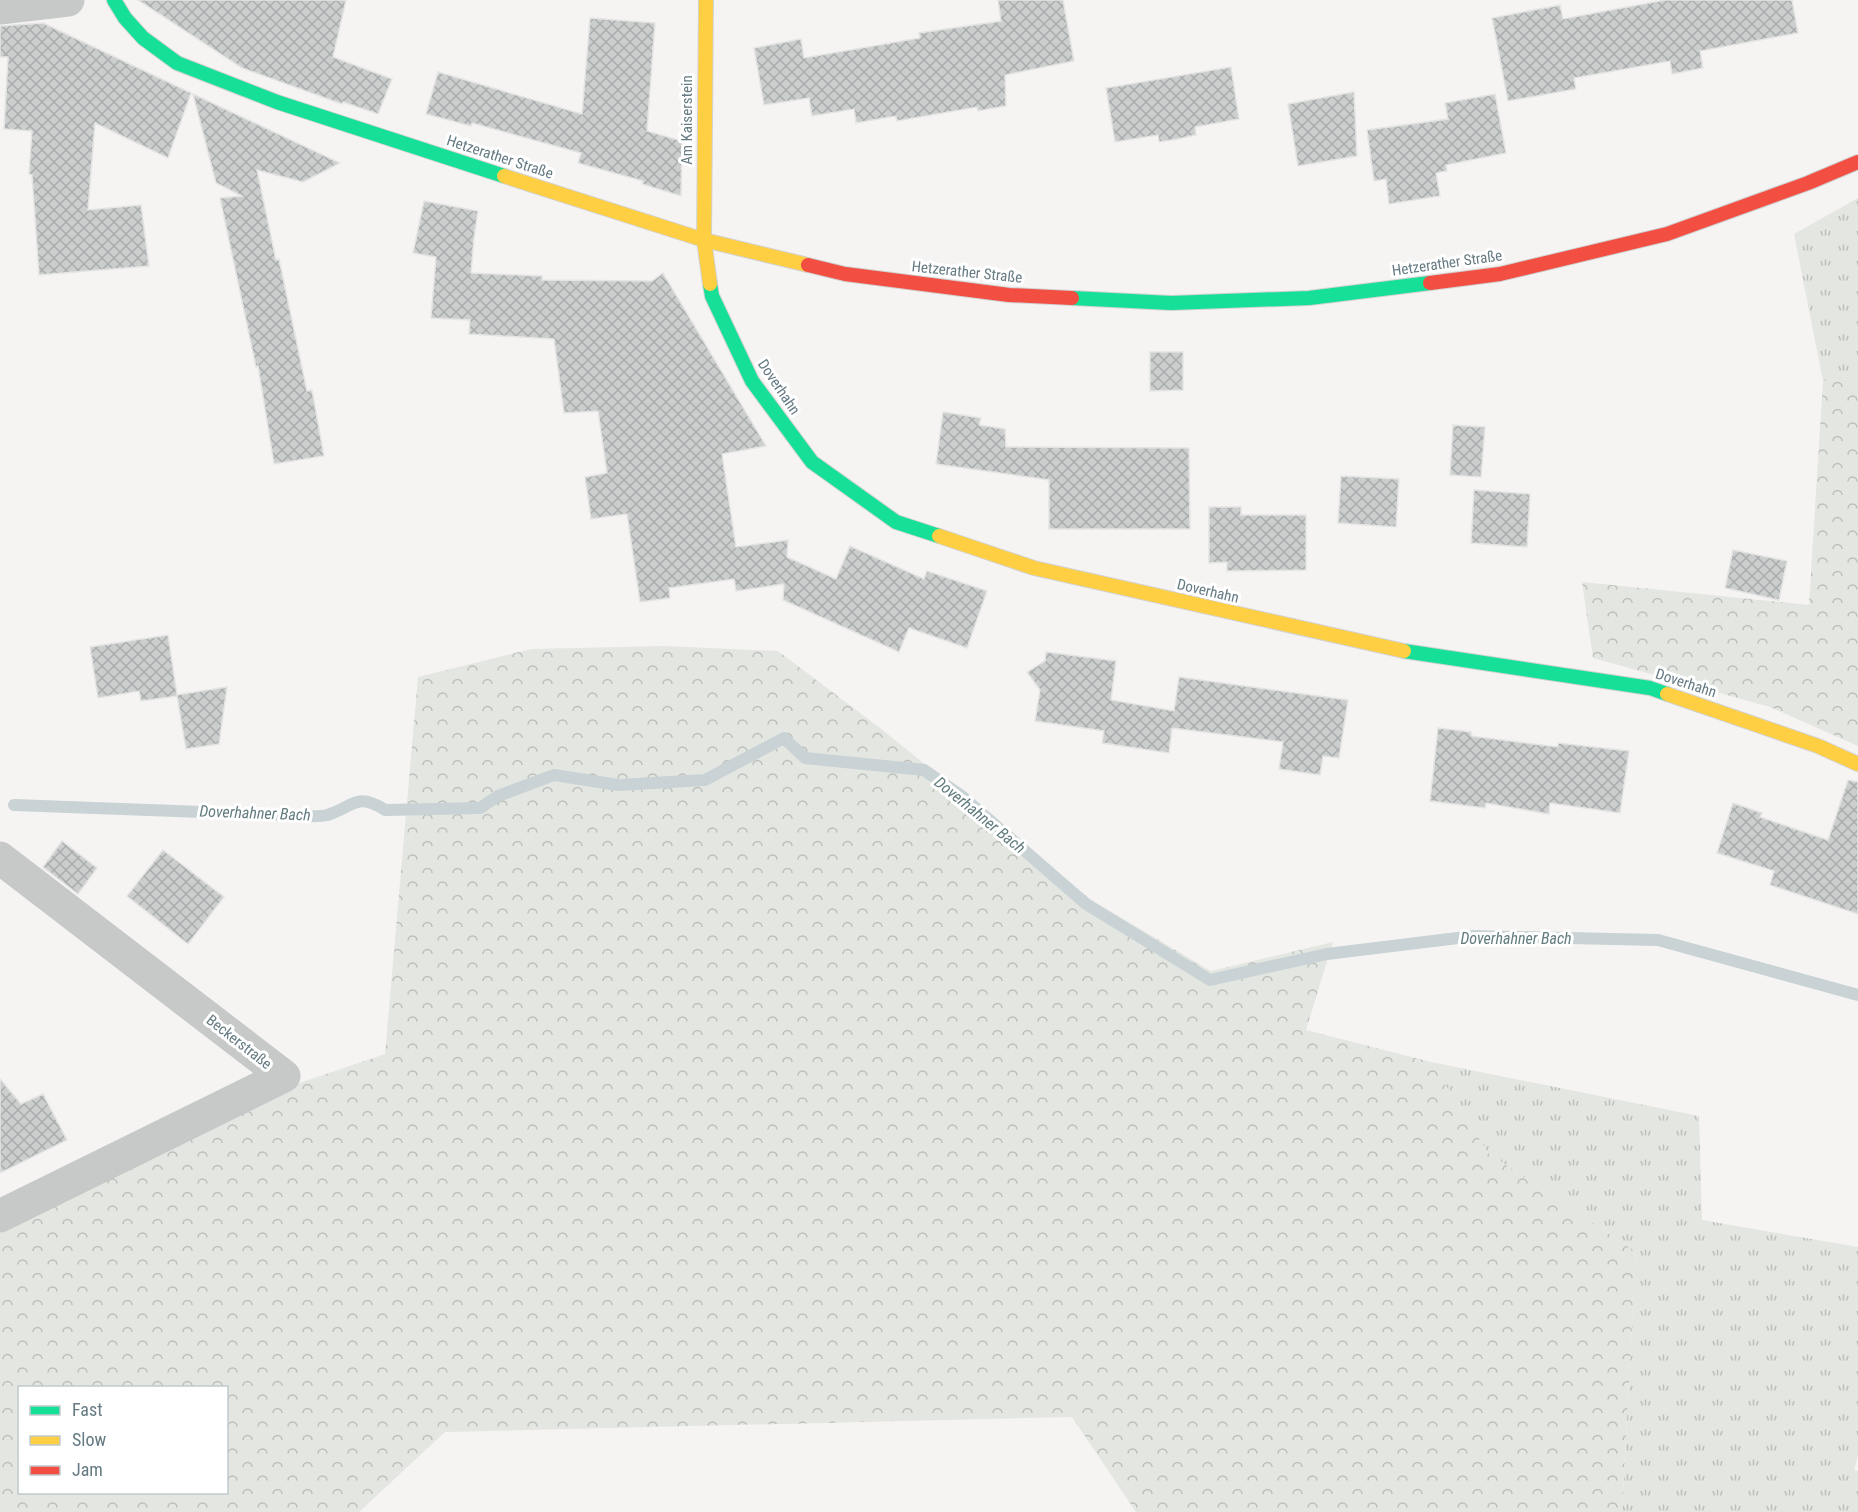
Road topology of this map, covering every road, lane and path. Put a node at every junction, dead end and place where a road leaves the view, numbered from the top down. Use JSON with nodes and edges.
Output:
{"nodes":[{"id":1,"x":68,"y":0,"type":"edge"},
{"id":2,"x":114,"y":0,"type":"edge"},
{"id":3,"x":706,"y":0,"type":"edge"},
{"id":4,"x":0,"y":8,"type":"edge"},
{"id":5,"x":1858,"y":162,"type":"edge"},
{"id":6,"x":704,"y":240,"type":"junction"},
{"id":7,"x":1858,"y":764,"type":"edge"},
{"id":8,"x":0,"y":858,"type":"edge"},
{"id":9,"x":0,"y":1216,"type":"edge"}],
"edges":[{"from":1,"to":4,"type":"street"},
{"from":2,"to":6,"type":"street","name":"Hetzerather Straße"},
{"from":3,"to":6,"type":"street","name":"Am Kaiserstein"},
{"from":5,"to":6,"type":"street","name":"Hetzerather Straße"},
{"from":6,"to":7,"type":"street","name":"Doverhahn"},
{"from":8,"to":9,"type":"street","name":"Beckerstraße"}]}
